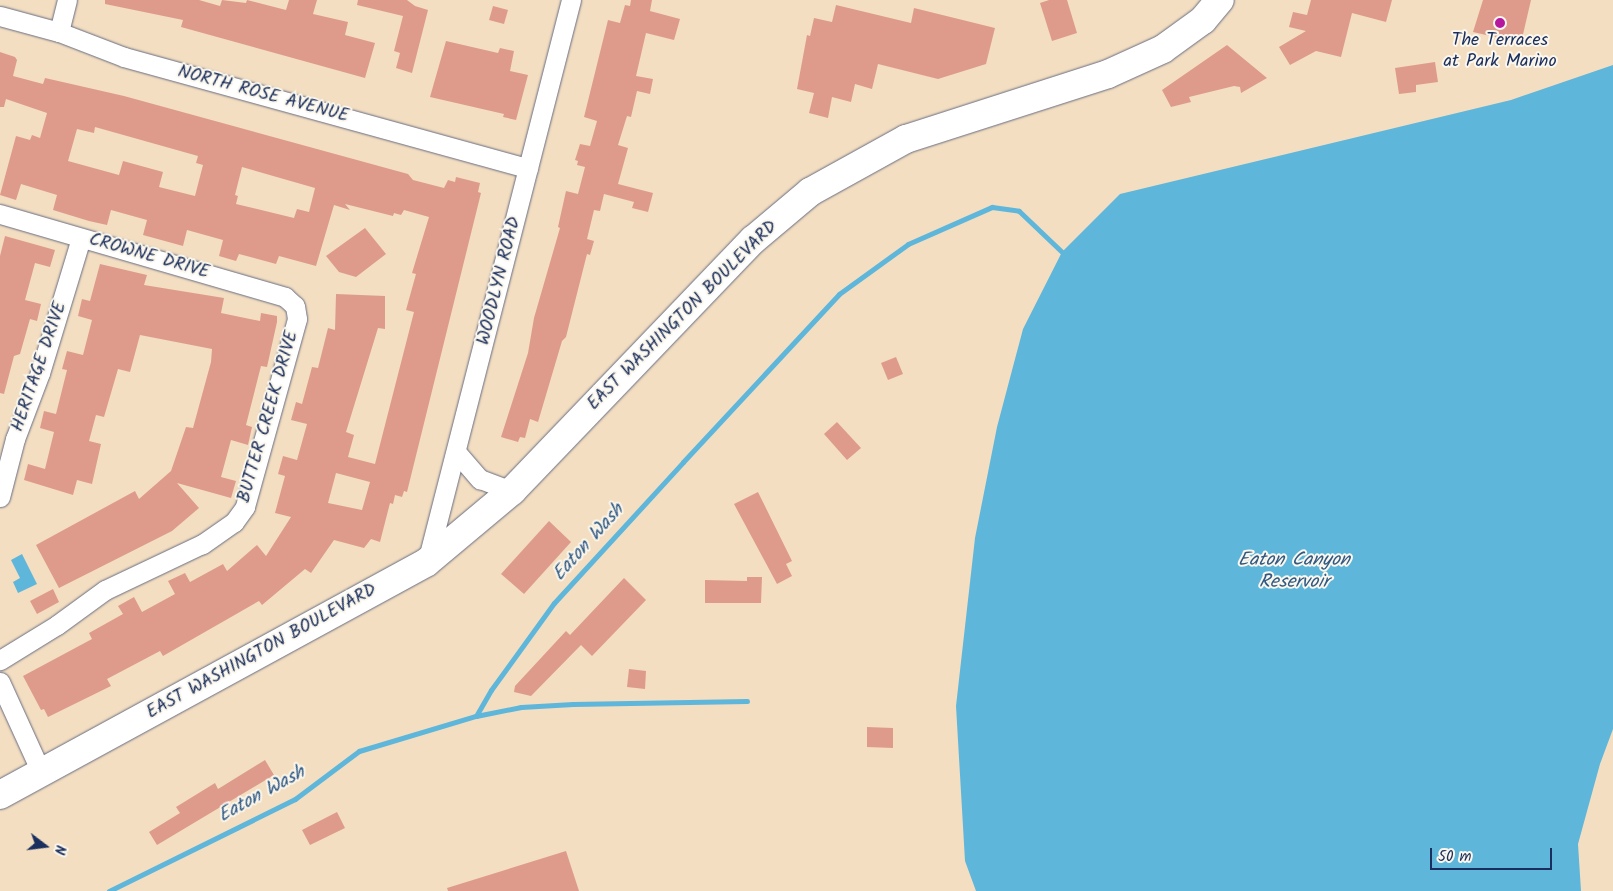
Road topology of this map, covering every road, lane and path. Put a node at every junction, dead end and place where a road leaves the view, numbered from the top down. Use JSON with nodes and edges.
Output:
{"nodes":[{"id":1,"x":67,"y":0,"type":"edge"},
{"id":2,"x":571,"y":0,"type":"edge"},
{"id":3,"x":1220,"y":0,"type":"edge"},
{"id":4,"x":0,"y":16,"type":"edge"},
{"id":5,"x":59,"y":32,"type":"junction"},
{"id":6,"x":528,"y":168,"type":"junction"},
{"id":7,"x":0,"y":214,"type":"edge"},
{"id":8,"x":81,"y":238,"type":"junction"},
{"id":9,"x":295,"y":306,"type":"joint"},
{"id":10,"x":457,"y":453,"type":"junction"},
{"id":11,"x":512,"y":491,"type":"junction"},
{"id":12,"x":0,"y":497,"type":"edge"},
{"id":13,"x":427,"y":562,"type":"junction"},
{"id":14,"x":0,"y":660,"type":"edge"},
{"id":15,"x":0,"y":682,"type":"edge"},
{"id":16,"x":41,"y":772,"type":"junction"},
{"id":17,"x":0,"y":795,"type":"edge"}],
"edges":[{"from":1,"to":5,"type":"street"},
{"from":2,"to":6,"type":"street","name":"WOODLYN ROAD"},
{"from":3,"to":11,"type":"main road","name":"EAST WASHINGTON BOULEVARD"},
{"from":4,"to":5,"type":"street","name":"NORTH ROSE AVENUE"},
{"from":5,"to":6,"type":"street","name":"NORTH ROSE AVENUE"},
{"from":6,"to":10,"type":"street","name":"WOODLYN ROAD"},
{"from":7,"to":8,"type":"street","name":"CROWNE DRIVE"},
{"from":8,"to":9,"type":"street","name":"CROWNE DRIVE"},
{"from":8,"to":12,"type":"street","name":"HERITAGE DRIVE"},
{"from":9,"to":14,"type":"street","name":"BUTTER CREEK DRIVE"},
{"from":10,"to":11,"type":"street"},
{"from":10,"to":13,"type":"street","name":"WOODLYN ROAD"},
{"from":11,"to":13,"type":"main road","name":"EAST WASHINGTON BOULEVARD"},
{"from":13,"to":16,"type":"main road","name":"EAST WASHINGTON BOULEVARD"},
{"from":15,"to":16,"type":"street"},
{"from":16,"to":17,"type":"main road","name":"EAST WASHINGTON BOULEVARD"}]}
